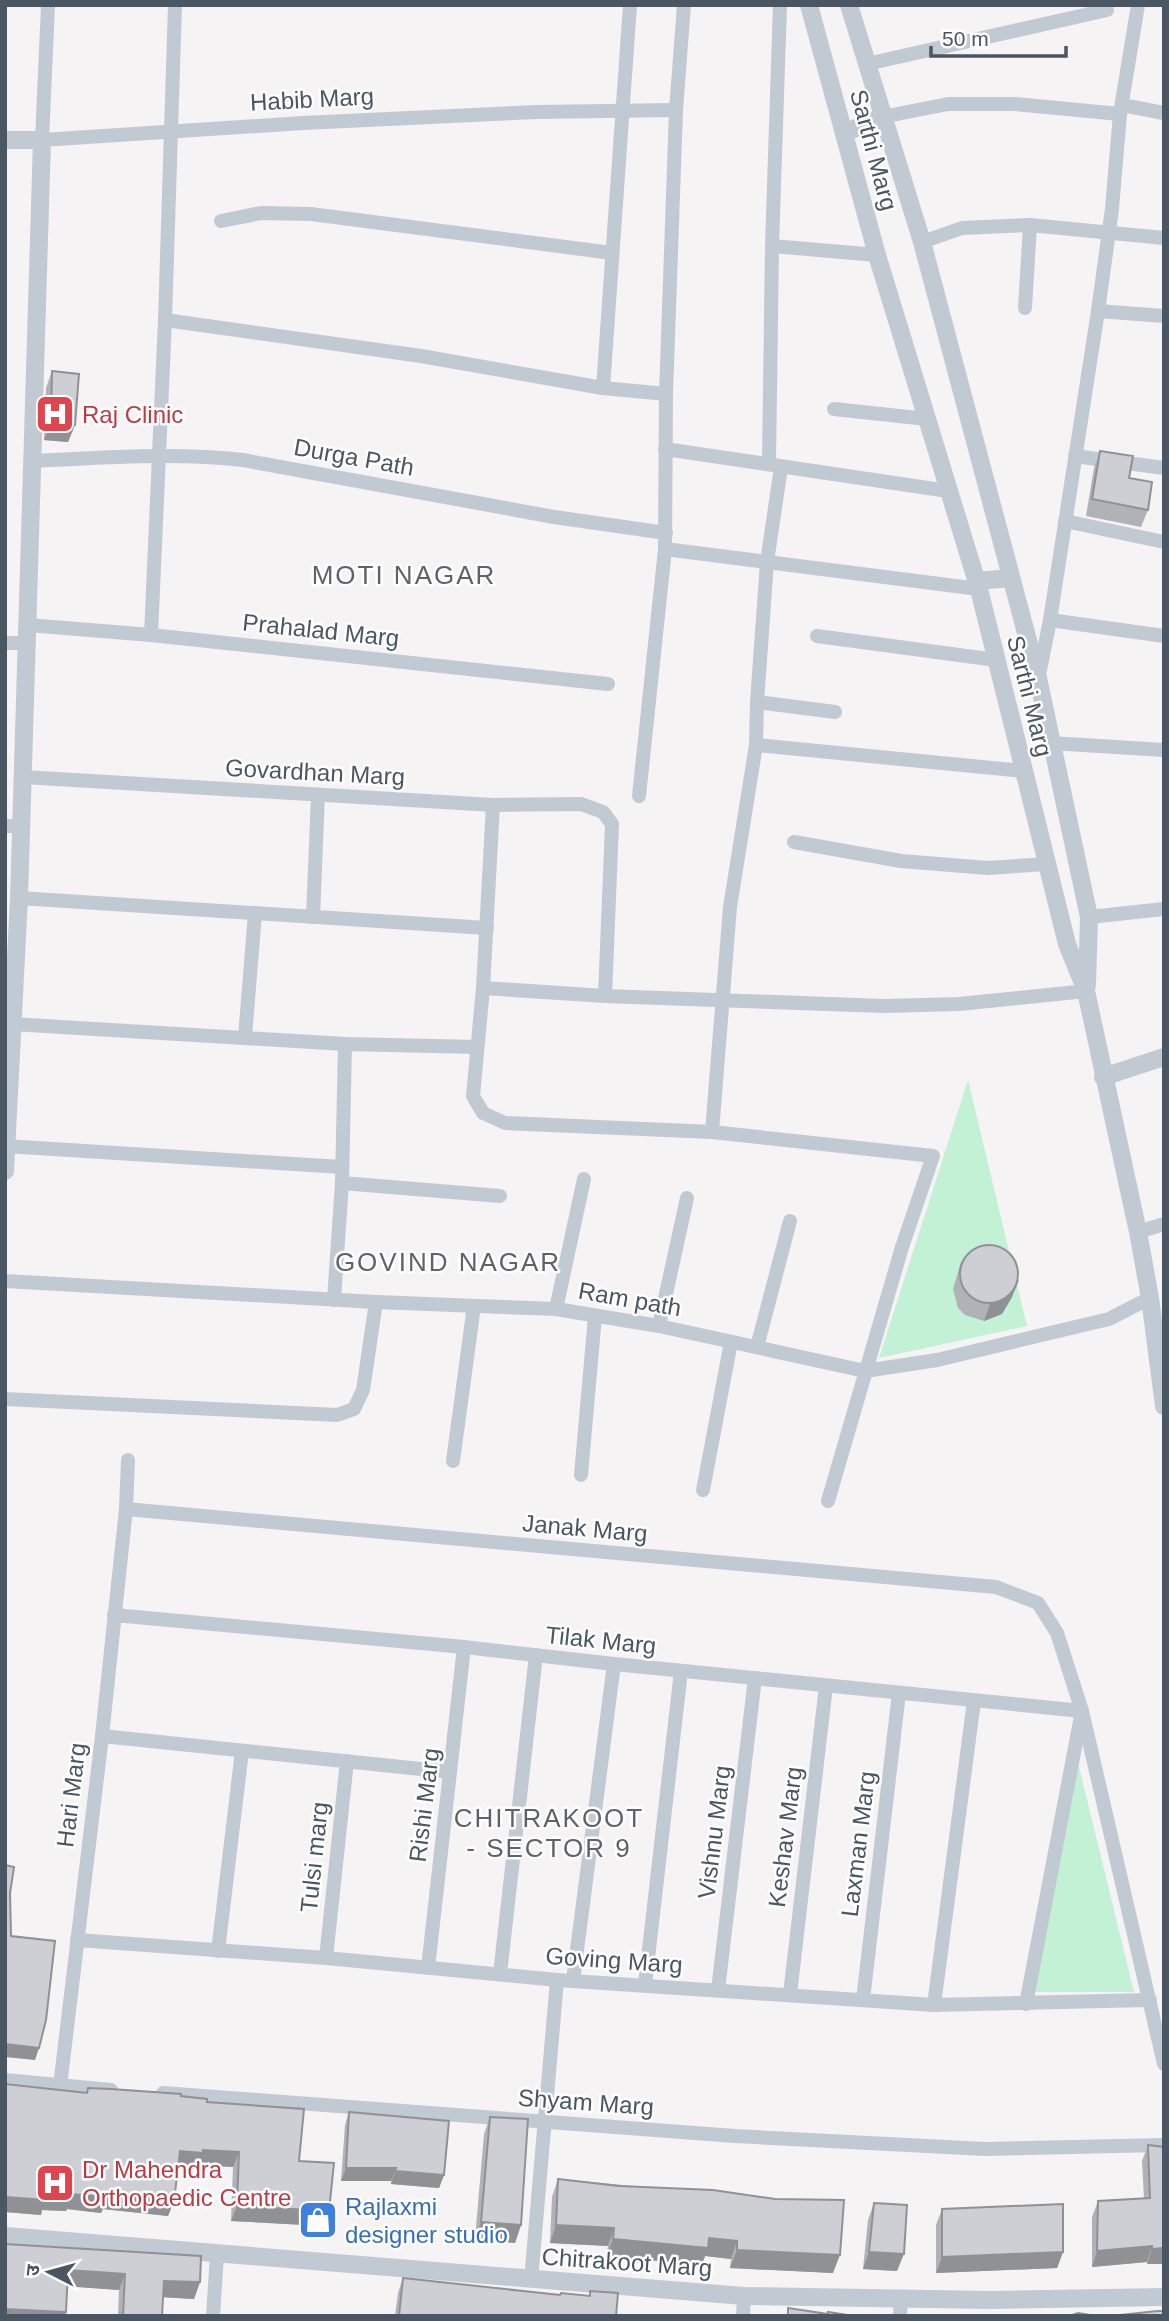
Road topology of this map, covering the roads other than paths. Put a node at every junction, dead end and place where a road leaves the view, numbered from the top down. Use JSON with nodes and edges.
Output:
{"nodes":[{"id":1,"x":48,"y":5,"type":"edge"},
{"id":2,"x":175,"y":5,"type":"edge"},
{"id":3,"x":630,"y":5,"type":"edge"},
{"id":4,"x":684,"y":5,"type":"edge"},
{"id":5,"x":780,"y":5,"type":"edge"},
{"id":6,"x":809,"y":5,"type":"edge"},
{"id":7,"x":849,"y":5,"type":"edge"},
{"id":8,"x":1138,"y":5,"type":"edge"},
{"id":9,"x":1107,"y":10,"type":"dead end"},
{"id":10,"x":867,"y":64,"type":"junction"},
{"id":11,"x":621,"y":109,"type":"junction"},
{"id":12,"x":1121,"y":109,"type":"junction"},
{"id":13,"x":676,"y":110,"type":"junction"},
{"id":14,"x":1164,"y":113,"type":"edge"},
{"id":15,"x":883,"y":117,"type":"junction"},
{"id":16,"x":172,"y":131,"type":"junction"},
{"id":17,"x":844,"y":133,"type":"junction"},
{"id":18,"x":5,"y":140,"type":"edge"},
{"id":19,"x":42,"y":140,"type":"junction"},
{"id":20,"x":221,"y":221,"type":"dead end"},
{"id":21,"x":1030,"y":225,"type":"junction"},
{"id":22,"x":1108,"y":233,"type":"junction"},
{"id":23,"x":1164,"y":238,"type":"edge"},
{"id":24,"x":922,"y":242,"type":"junction"},
{"id":25,"x":772,"y":246,"type":"junction"},
{"id":26,"x":612,"y":253,"type":"junction"},
{"id":27,"x":877,"y":255,"type":"junction"},
{"id":28,"x":1025,"y":308,"type":"dead end"},
{"id":29,"x":1098,"y":311,"type":"junction"},
{"id":30,"x":1164,"y":316,"type":"edge"},
{"id":31,"x":165,"y":320,"type":"junction"},
{"id":32,"x":603,"y":388,"type":"junction"},
{"id":33,"x":666,"y":394,"type":"junction"},
{"id":34,"x":834,"y":409,"type":"dead end"},
{"id":35,"x":927,"y":419,"type":"junction"},
{"id":36,"x":665,"y":449,"type":"junction"},
{"id":37,"x":158,"y":455,"type":"junction"},
{"id":38,"x":1075,"y":456,"type":"junction"},
{"id":39,"x":31,"y":461,"type":"junction"},
{"id":40,"x":775,"y":465,"type":"junction"},
{"id":41,"x":1164,"y":468,"type":"edge"},
{"id":42,"x":948,"y":491,"type":"junction"},
{"id":43,"x":1065,"y":521,"type":"junction"},
{"id":44,"x":666,"y":533,"type":"junction"},
{"id":45,"x":1164,"y":542,"type":"edge"},
{"id":46,"x":665,"y":549,"type":"junction"},
{"id":47,"x":767,"y":562,"type":"junction"},
{"id":48,"x":1012,"y":578,"type":"junction"},
{"id":49,"x":977,"y":585,"type":"junction"},
{"id":50,"x":1050,"y":620,"type":"junction"},
{"id":51,"x":28,"y":634,"type":"junction"},
{"id":52,"x":151,"y":635,"type":"junction"},
{"id":53,"x":817,"y":636,"type":"dead end"},
{"id":54,"x":1164,"y":636,"type":"edge"},
{"id":55,"x":5,"y":643,"type":"edge"},
{"id":56,"x":996,"y":660,"type":"junction"},
{"id":57,"x":1038,"y":678,"type":"junction"},
{"id":58,"x":608,"y":684,"type":"dead end"},
{"id":59,"x":757,"y":702,"type":"junction"},
{"id":60,"x":835,"y":712,"type":"dead end"},
{"id":61,"x":1051,"y":743,"type":"junction"},
{"id":62,"x":756,"y":745,"type":"junction"},
{"id":63,"x":1164,"y":750,"type":"edge"},
{"id":64,"x":1024,"y":771,"type":"junction"},
{"id":65,"x":23,"y":777,"type":"junction"},
{"id":66,"x":318,"y":795,"type":"junction"},
{"id":67,"x":639,"y":796,"type":"dead end"},
{"id":68,"x":493,"y":805,"type":"junction"},
{"id":69,"x":13,"y":826,"type":"edge"},
{"id":70,"x":794,"y":842,"type":"dead end"},
{"id":71,"x":1047,"y":864,"type":"junction"},
{"id":72,"x":19,"y":898,"type":"junction"},
{"id":73,"x":1164,"y":909,"type":"edge"},
{"id":74,"x":255,"y":913,"type":"junction"},
{"id":75,"x":313,"y":917,"type":"junction"},
{"id":76,"x":1089,"y":917,"type":"junction"},
{"id":77,"x":487,"y":928,"type":"junction"},
{"id":78,"x":484,"y":988,"type":"junction"},
{"id":79,"x":1086,"y":991,"type":"junction"},
{"id":80,"x":9,"y":995,"type":"edge"},
{"id":81,"x":605,"y":996,"type":"junction"},
{"id":82,"x":721,"y":1001,"type":"junction"},
{"id":83,"x":12,"y":1024,"type":"junction"},
{"id":84,"x":245,"y":1037,"type":"junction"},
{"id":85,"x":345,"y":1044,"type":"junction"},
{"id":86,"x":477,"y":1046,"type":"junction"},
{"id":87,"x":1164,"y":1057,"type":"edge"},
{"id":88,"x":1103,"y":1077,"type":"junction"},
{"id":89,"x":712,"y":1132,"type":"junction"},
{"id":90,"x":6,"y":1146,"type":"edge"},
{"id":91,"x":342,"y":1167,"type":"junction"},
{"id":92,"x":5,"y":1171,"type":"edge"},
{"id":93,"x":584,"y":1179,"type":"dead end"},
{"id":94,"x":342,"y":1182,"type":"junction"},
{"id":95,"x":500,"y":1196,"type":"dead end"},
{"id":96,"x":687,"y":1198,"type":"dead end"},
{"id":97,"x":790,"y":1221,"type":"dead end"},
{"id":98,"x":1164,"y":1224,"type":"edge"},
{"id":99,"x":1138,"y":1233,"type":"junction"},
{"id":100,"x":5,"y":1281,"type":"edge"},
{"id":101,"x":1150,"y":1298,"type":"junction"},
{"id":102,"x":334,"y":1300,"type":"junction"},
{"id":103,"x":376,"y":1302,"type":"junction"},
{"id":104,"x":474,"y":1306,"type":"junction"},
{"id":105,"x":556,"y":1309,"type":"junction"},
{"id":106,"x":595,"y":1316,"type":"junction"},
{"id":107,"x":659,"y":1326,"type":"junction"},
{"id":108,"x":1164,"y":1332,"type":"edge"},
{"id":109,"x":731,"y":1342,"type":"junction"},
{"id":110,"x":757,"y":1347,"type":"junction"},
{"id":111,"x":865,"y":1371,"type":"junction"},
{"id":112,"x":5,"y":1399,"type":"edge"},
{"id":113,"x":1164,"y":1406,"type":"edge"},
{"id":114,"x":128,"y":1460,"type":"dead end"},
{"id":115,"x":453,"y":1461,"type":"dead end"},
{"id":116,"x":581,"y":1475,"type":"dead end"},
{"id":117,"x":703,"y":1490,"type":"dead end"},
{"id":118,"x":828,"y":1502,"type":"dead end"},
{"id":119,"x":126,"y":1509,"type":"junction"},
{"id":120,"x":114,"y":1615,"type":"junction"},
{"id":121,"x":464,"y":1647,"type":"junction"},
{"id":122,"x":536,"y":1655,"type":"junction"},
{"id":123,"x":614,"y":1664,"type":"junction"},
{"id":124,"x":681,"y":1671,"type":"junction"},
{"id":125,"x":755,"y":1678,"type":"junction"},
{"id":126,"x":826,"y":1686,"type":"junction"},
{"id":127,"x":899,"y":1693,"type":"junction"},
{"id":128,"x":974,"y":1701,"type":"junction"},
{"id":129,"x":1082,"y":1711,"type":"junction"},
{"id":130,"x":102,"y":1736,"type":"junction"},
{"id":131,"x":242,"y":1752,"type":"junction"},
{"id":132,"x":347,"y":1761,"type":"junction"},
{"id":133,"x":450,"y":1772,"type":"junction"},
{"id":134,"x":77,"y":1940,"type":"junction"},
{"id":135,"x":218,"y":1951,"type":"junction"},
{"id":136,"x":326,"y":1958,"type":"junction"},
{"id":137,"x":428,"y":1968,"type":"junction"},
{"id":138,"x":500,"y":1974,"type":"junction"},
{"id":139,"x":556,"y":1980,"type":"junction"},
{"id":140,"x":573,"y":1981,"type":"junction"},
{"id":141,"x":645,"y":1984,"type":"junction"},
{"id":142,"x":719,"y":1990,"type":"junction"},
{"id":143,"x":790,"y":1994,"type":"junction"},
{"id":144,"x":863,"y":2000,"type":"junction"},
{"id":145,"x":1150,"y":2000,"type":"junction"},
{"id":146,"x":1026,"y":2004,"type":"junction"},
{"id":147,"x":934,"y":2005,"type":"junction"},
{"id":148,"x":1164,"y":2064,"type":"edge"},
{"id":149,"x":5,"y":2080,"type":"edge"},
{"id":150,"x":60,"y":2086,"type":"junction"},
{"id":151,"x":546,"y":2121,"type":"junction"},
{"id":152,"x":1164,"y":2145,"type":"edge"},
{"id":153,"x":5,"y":2236,"type":"edge"},
{"id":154,"x":218,"y":2254,"type":"junction"},
{"id":155,"x":531,"y":2280,"type":"junction"},
{"id":156,"x":744,"y":2296,"type":"junction"},
{"id":157,"x":1164,"y":2297,"type":"edge"},
{"id":158,"x":901,"y":2307,"type":"edge"},
{"id":159,"x":213,"y":2316,"type":"edge"},
{"id":160,"x":743,"y":2316,"type":"edge"}],
"edges":[{"from":1,"to":19,"type":"street"},
{"from":2,"to":16,"type":"street"},
{"from":3,"to":11,"type":"street"},
{"from":4,"to":13,"type":"street"},
{"from":5,"to":25,"type":"street"},
{"from":6,"to":17,"type":"street","name":"Sarthi Marg"},
{"from":7,"to":10,"type":"street"},
{"from":8,"to":12,"type":"street"},
{"from":9,"to":10,"type":"street"},
{"from":10,"to":15,"type":"street"},
{"from":11,"to":13,"type":"street","name":"Habib Marg"},
{"from":11,"to":16,"type":"street","name":"Habib Marg"},
{"from":11,"to":26,"type":"street"},
{"from":12,"to":14,"type":"street"},
{"from":12,"to":15,"type":"street"},
{"from":12,"to":22,"type":"street"},
{"from":13,"to":33,"type":"street"},
{"from":15,"to":17,"type":"street"},
{"from":15,"to":24,"type":"street"},
{"from":16,"to":19,"type":"street","name":"Habib Marg"},
{"from":16,"to":31,"type":"street"},
{"from":17,"to":27,"type":"street","name":"Sarthi Marg"},
{"from":18,"to":19,"type":"street","name":"Habib Marg"},
{"from":19,"to":39,"type":"street"},
{"from":20,"to":26,"type":"street"},
{"from":21,"to":22,"type":"street"},
{"from":21,"to":24,"type":"street"},
{"from":21,"to":28,"type":"street"},
{"from":22,"to":23,"type":"street"},
{"from":22,"to":29,"type":"street"},
{"from":24,"to":48,"type":"street"},
{"from":25,"to":27,"type":"street"},
{"from":25,"to":40,"type":"street"},
{"from":26,"to":32,"type":"street"},
{"from":27,"to":35,"type":"street","name":"Sarthi Marg"},
{"from":29,"to":30,"type":"street"},
{"from":29,"to":38,"type":"street"},
{"from":31,"to":32,"type":"street"},
{"from":31,"to":37,"type":"street"},
{"from":32,"to":33,"type":"street"},
{"from":33,"to":36,"type":"street"},
{"from":34,"to":35,"type":"street"},
{"from":35,"to":42,"type":"street","name":"Sarthi Marg"},
{"from":36,"to":40,"type":"street"},
{"from":36,"to":44,"type":"street"},
{"from":37,"to":39,"type":"street","name":"Durga Path"},
{"from":37,"to":44,"type":"street","name":"Durga Path"},
{"from":37,"to":52,"type":"street"},
{"from":38,"to":41,"type":"street"},
{"from":38,"to":43,"type":"street"},
{"from":39,"to":51,"type":"street"},
{"from":40,"to":42,"type":"street"},
{"from":40,"to":47,"type":"street"},
{"from":42,"to":49,"type":"street","name":"Sarthi Marg"},
{"from":43,"to":45,"type":"street"},
{"from":43,"to":50,"type":"street"},
{"from":44,"to":46,"type":"street"},
{"from":46,"to":47,"type":"street"},
{"from":46,"to":67,"type":"street"},
{"from":47,"to":49,"type":"street"},
{"from":47,"to":59,"type":"street"},
{"from":48,"to":49,"type":"street"},
{"from":48,"to":57,"type":"street"},
{"from":49,"to":56,"type":"street","name":"Sarthi Marg"},
{"from":50,"to":54,"type":"street"},
{"from":50,"to":57,"type":"street"},
{"from":51,"to":52,"type":"street","name":"Prahalad Marg"},
{"from":51,"to":55,"type":"street","name":"Prahalad Marg"},
{"from":51,"to":65,"type":"street"},
{"from":52,"to":58,"type":"street","name":"Prahalad Marg"},
{"from":53,"to":56,"type":"street"},
{"from":56,"to":64,"type":"street","name":"Sarthi Marg"},
{"from":57,"to":61,"type":"street"},
{"from":59,"to":60,"type":"street"},
{"from":59,"to":62,"type":"street"},
{"from":61,"to":63,"type":"street"},
{"from":61,"to":76,"type":"street"},
{"from":62,"to":64,"type":"street"},
{"from":62,"to":82,"type":"street"},
{"from":64,"to":71,"type":"street","name":"Sarthi Marg"},
{"from":65,"to":66,"type":"street","name":"Govardhan Marg"},
{"from":65,"to":69,"type":"street"},
{"from":66,"to":68,"type":"street","name":"Govardhan Marg"},
{"from":66,"to":75,"type":"street"},
{"from":68,"to":77,"type":"street"},
{"from":68,"to":81,"type":"street","name":"Govardhan Marg"},
{"from":69,"to":72,"type":"street"},
{"from":70,"to":71,"type":"street"},
{"from":71,"to":79,"type":"street","name":"Sarthi Marg"},
{"from":72,"to":74,"type":"street"},
{"from":72,"to":80,"type":"street"},
{"from":73,"to":76,"type":"street"},
{"from":74,"to":75,"type":"street"},
{"from":74,"to":84,"type":"street"},
{"from":75,"to":77,"type":"street"},
{"from":76,"to":79,"type":"street"},
{"from":77,"to":78,"type":"street"},
{"from":78,"to":81,"type":"street"},
{"from":78,"to":86,"type":"street"},
{"from":79,"to":82,"type":"street"},
{"from":79,"to":88,"type":"street","name":"Sarthi Marg"},
{"from":80,"to":83,"type":"street"},
{"from":81,"to":82,"type":"street"},
{"from":82,"to":89,"type":"street"},
{"from":83,"to":84,"type":"street"},
{"from":83,"to":90,"type":"street"},
{"from":84,"to":85,"type":"street"},
{"from":85,"to":86,"type":"street"},
{"from":85,"to":91,"type":"street"},
{"from":86,"to":89,"type":"street"},
{"from":87,"to":88,"type":"street"},
{"from":88,"to":99,"type":"street","name":"Sarthi Marg"},
{"from":89,"to":111,"type":"street"},
{"from":90,"to":91,"type":"street"},
{"from":90,"to":92,"type":"street"},
{"from":91,"to":94,"type":"street"},
{"from":93,"to":105,"type":"street"},
{"from":94,"to":95,"type":"street"},
{"from":94,"to":102,"type":"street"},
{"from":96,"to":107,"type":"street"},
{"from":97,"to":110,"type":"street"},
{"from":98,"to":99,"type":"street"},
{"from":99,"to":101,"type":"street","name":"Sarthi Marg"},
{"from":100,"to":102,"type":"street","name":"Ram path"},
{"from":101,"to":108,"type":"street"},
{"from":101,"to":111,"type":"street","name":"Ram path"},
{"from":101,"to":113,"type":"street","name":"Sarthi Marg"},
{"from":102,"to":103,"type":"street","name":"Ram path"},
{"from":103,"to":104,"type":"street","name":"Ram path"},
{"from":103,"to":112,"type":"street"},
{"from":104,"to":105,"type":"street","name":"Ram path"},
{"from":104,"to":115,"type":"street"},
{"from":105,"to":106,"type":"street","name":"Ram path"},
{"from":106,"to":107,"type":"street","name":"Ram path"},
{"from":106,"to":116,"type":"street"},
{"from":107,"to":109,"type":"street","name":"Ram path"},
{"from":109,"to":110,"type":"street","name":"Ram path"},
{"from":109,"to":117,"type":"street"},
{"from":110,"to":111,"type":"street","name":"Ram path"},
{"from":111,"to":118,"type":"street"},
{"from":114,"to":119,"type":"street","name":"Hari Marg"},
{"from":119,"to":120,"type":"street","name":"Hari Marg"},
{"from":119,"to":129,"type":"street","name":"Janak Marg"},
{"from":120,"to":121,"type":"street","name":"Tilak Marg"},
{"from":120,"to":130,"type":"street","name":"Hari Marg"},
{"from":121,"to":122,"type":"street","name":"Tilak Marg"},
{"from":121,"to":133,"type":"street","name":"Rishi Marg"},
{"from":122,"to":123,"type":"street","name":"Tilak Marg"},
{"from":122,"to":138,"type":"street"},
{"from":123,"to":124,"type":"street","name":"Tilak Marg"},
{"from":123,"to":140,"type":"street"},
{"from":124,"to":125,"type":"street","name":"Tilak Marg"},
{"from":124,"to":141,"type":"street"},
{"from":125,"to":126,"type":"street","name":"Tilak Marg"},
{"from":125,"to":142,"type":"street","name":"Vishnu Marg"},
{"from":126,"to":127,"type":"street","name":"Tilak Marg"},
{"from":126,"to":143,"type":"street","name":"Keshav Marg"},
{"from":127,"to":128,"type":"street","name":"Tilak Marg"},
{"from":127,"to":144,"type":"street","name":"Laxman Marg"},
{"from":128,"to":129,"type":"street","name":"Tilak Marg"},
{"from":128,"to":147,"type":"street"},
{"from":129,"to":145,"type":"street"},
{"from":129,"to":146,"type":"street"},
{"from":130,"to":131,"type":"street"},
{"from":130,"to":134,"type":"street","name":"Hari Marg"},
{"from":131,"to":132,"type":"street"},
{"from":131,"to":135,"type":"street"},
{"from":132,"to":133,"type":"street"},
{"from":132,"to":136,"type":"street","name":"Tulsi marg"},
{"from":133,"to":137,"type":"street","name":"Rishi Marg"},
{"from":134,"to":135,"type":"street","name":"Goving Marg"},
{"from":134,"to":150,"type":"street","name":"Hari Marg"},
{"from":135,"to":136,"type":"street","name":"Goving Marg"},
{"from":136,"to":137,"type":"street","name":"Goving Marg"},
{"from":137,"to":138,"type":"street","name":"Goving Marg"},
{"from":138,"to":139,"type":"street","name":"Goving Marg"},
{"from":139,"to":140,"type":"street","name":"Goving Marg"},
{"from":139,"to":151,"type":"street"},
{"from":140,"to":141,"type":"street","name":"Goving Marg"},
{"from":141,"to":142,"type":"street","name":"Goving Marg"},
{"from":142,"to":143,"type":"street","name":"Goving Marg"},
{"from":143,"to":144,"type":"street","name":"Goving Marg"},
{"from":144,"to":147,"type":"street","name":"Goving Marg"},
{"from":145,"to":146,"type":"street","name":"Goving Marg"},
{"from":145,"to":148,"type":"street"},
{"from":146,"to":147,"type":"street","name":"Goving Marg"},
{"from":149,"to":150,"type":"street","name":"Shyam Marg"},
{"from":150,"to":151,"type":"street","name":"Shyam Marg"},
{"from":151,"to":152,"type":"street","name":"Shyam Marg"},
{"from":151,"to":155,"type":"street"},
{"from":153,"to":154,"type":"street","name":"Chitrakoot Marg"},
{"from":154,"to":155,"type":"street","name":"Chitrakoot Marg"},
{"from":154,"to":159,"type":"street"},
{"from":155,"to":156,"type":"street","name":"Chitrakoot Marg"},
{"from":156,"to":158,"type":"street","name":"Chitrakoot Marg"},
{"from":156,"to":160,"type":"street"},
{"from":157,"to":158,"type":"street","name":"Chitrakoot Marg"}]}
